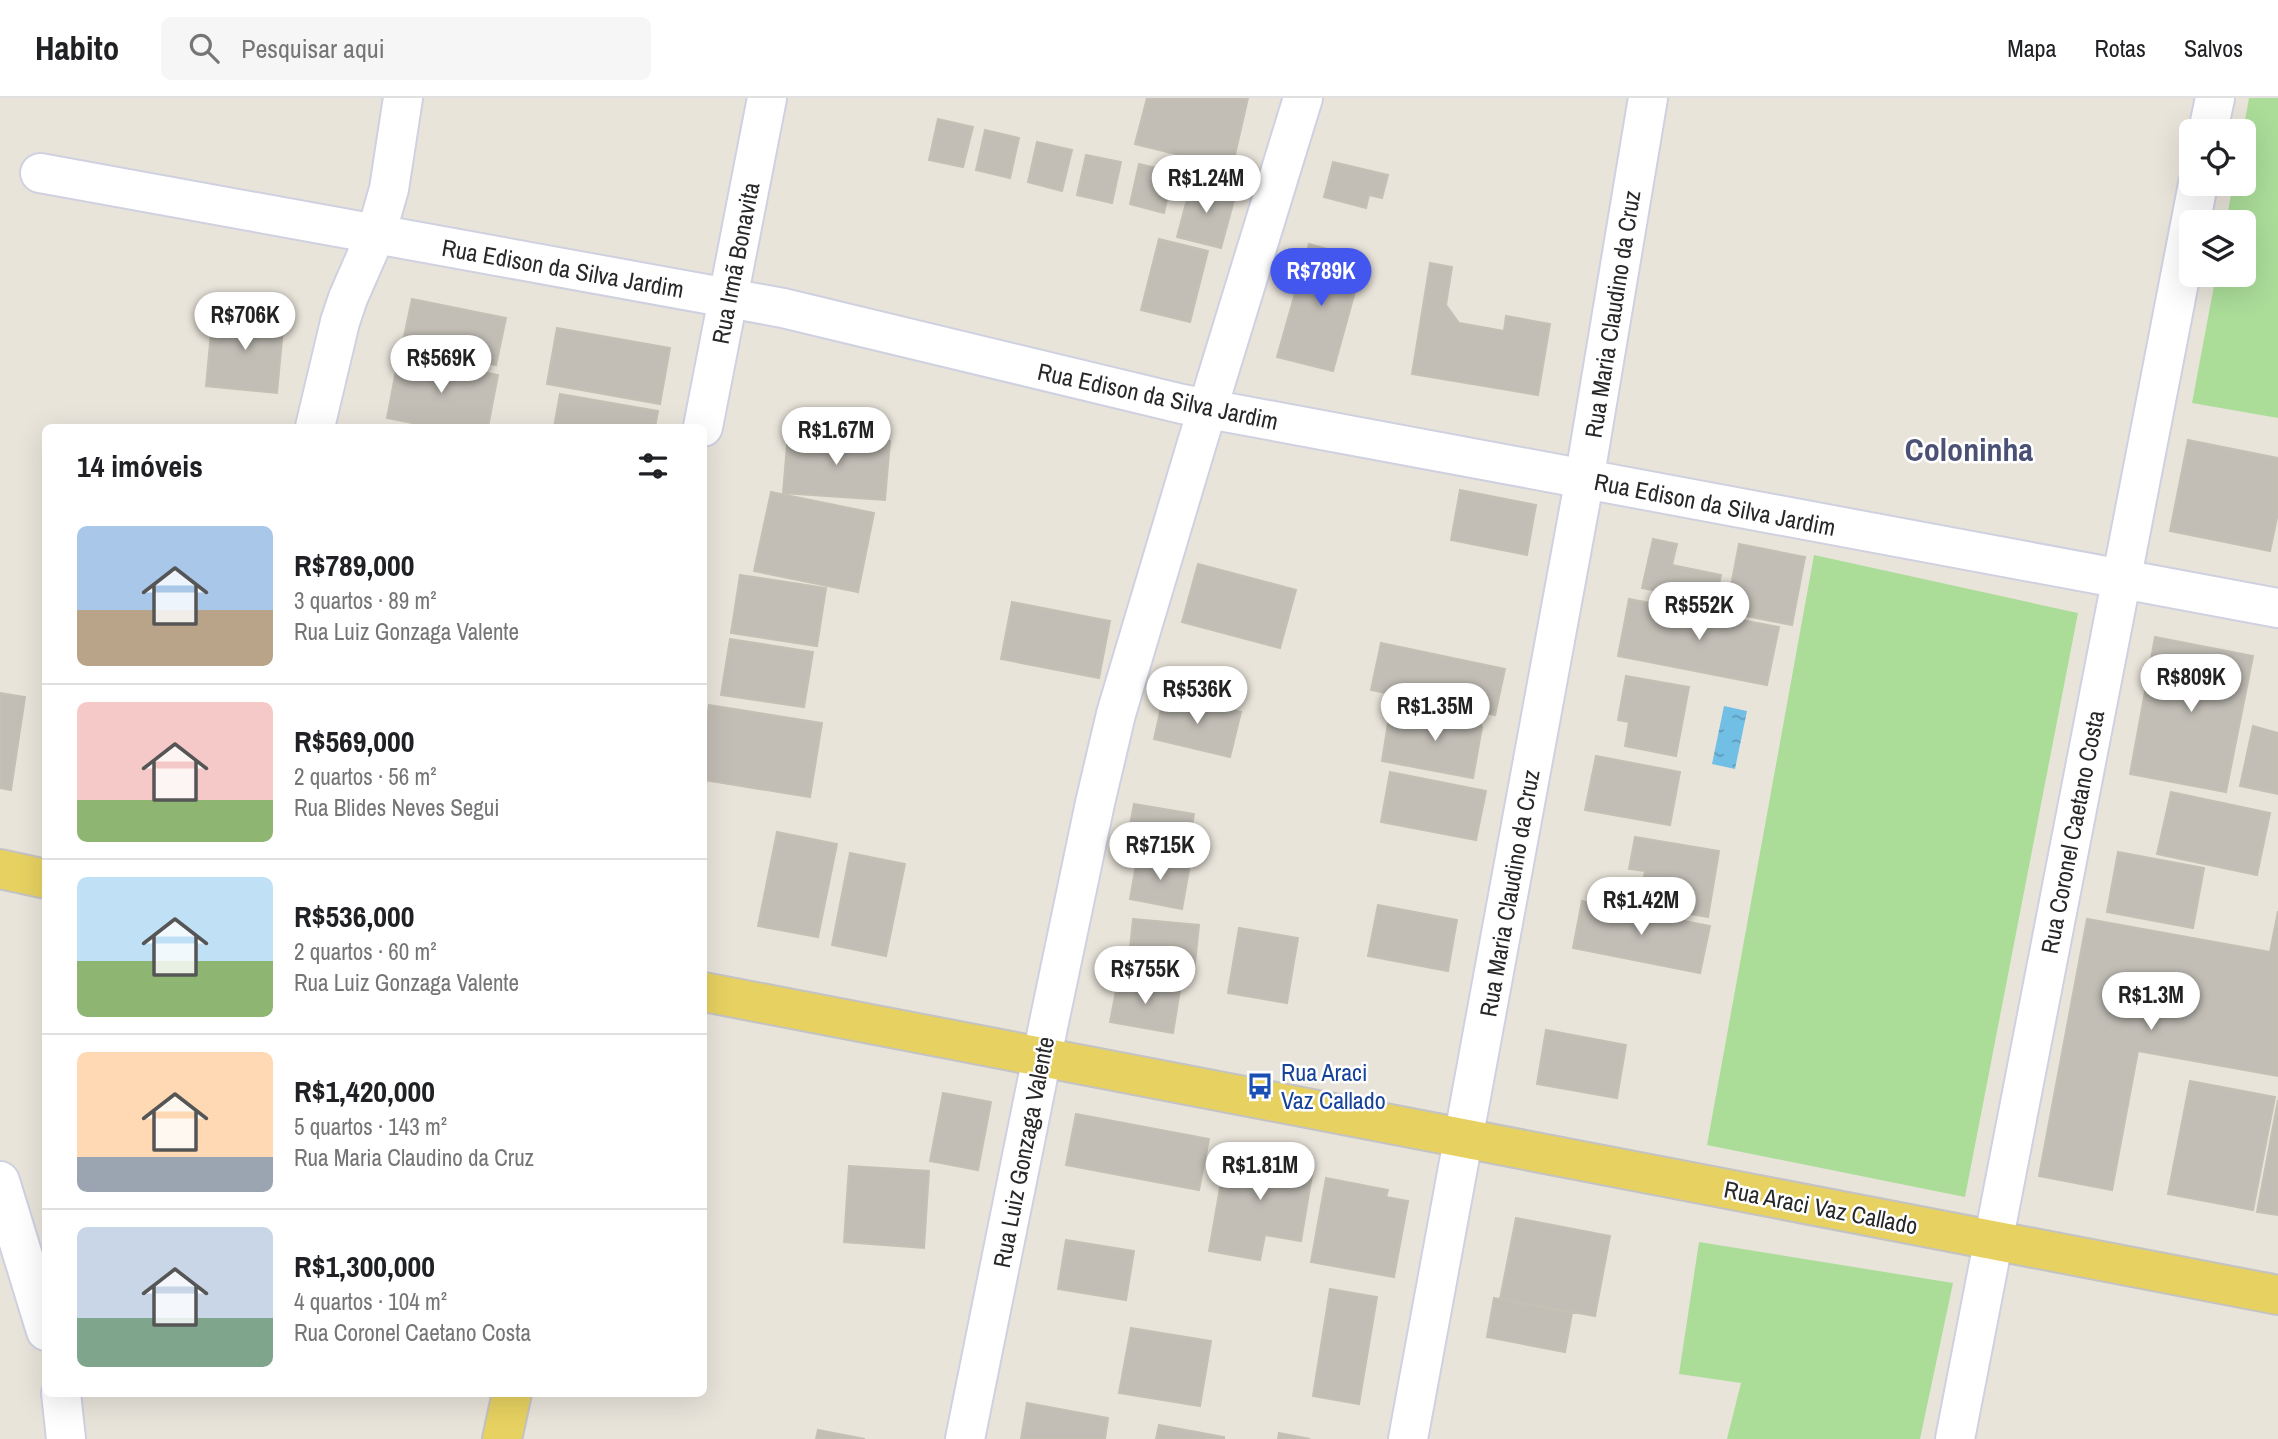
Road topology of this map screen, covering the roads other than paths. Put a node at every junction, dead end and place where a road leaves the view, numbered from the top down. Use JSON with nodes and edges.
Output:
{"nodes":[{"id":1,"x":403,"y":98,"type":"edge"},
{"id":2,"x":767,"y":98,"type":"edge"},
{"id":3,"x":1303,"y":98,"type":"edge"},
{"id":4,"x":1648,"y":98,"type":"edge"},
{"id":5,"x":2215,"y":98,"type":"edge"},
{"id":6,"x":2211,"y":119,"type":"edge"},
{"id":7,"x":40,"y":173,"type":"dead end"},
{"id":8,"x":2196,"y":196,"type":"edge"},
{"id":9,"x":376,"y":234,"type":"junction"},
{"id":10,"x":729,"y":298,"type":"junction"},
{"id":11,"x":1207,"y":409,"type":"junction"},
{"id":12,"x":316,"y":424,"type":"edge"},
{"id":13,"x":705,"y":424,"type":"edge"},
{"id":14,"x":1584,"y":479,"type":"junction"},
{"id":15,"x":2122,"y":579,"type":"junction"},
{"id":16,"x":2278,"y":608,"type":"edge"},
{"id":17,"x":0,"y":869,"type":"edge"},
{"id":18,"x":42,"y":878,"type":"edge"},
{"id":19,"x":707,"y":993,"type":"edge"},
{"id":20,"x":1042,"y":1057,"type":"junction"},
{"id":21,"x":1464,"y":1138,"type":"junction"},
{"id":22,"x":0,"y":1181,"type":"edge"},
{"id":23,"x":1994,"y":1240,"type":"junction"},
{"id":24,"x":2278,"y":1295,"type":"edge"},
{"id":25,"x":42,"y":1319,"type":"edge"},
{"id":26,"x":61,"y":1397,"type":"edge"},
{"id":27,"x":511,"y":1397,"type":"edge"},
{"id":28,"x":66,"y":1439,"type":"edge"},
{"id":29,"x":502,"y":1439,"type":"edge"},
{"id":30,"x":965,"y":1439,"type":"edge"},
{"id":31,"x":1408,"y":1439,"type":"edge"},
{"id":32,"x":1955,"y":1439,"type":"edge"}],
"edges":[{"from":1,"to":9,"type":"street"},
{"from":2,"to":10,"type":"street","name":"Rua Irmã Bonavita"},
{"from":3,"to":11,"type":"street","name":"Rua Luiz Gonzaga Valente"},
{"from":4,"to":14,"type":"street","name":"Rua Maria Claudino da Cruz"},
{"from":5,"to":6,"type":"street"},
{"from":7,"to":9,"type":"street","name":"Rua Edison da Silva Jardim"},
{"from":8,"to":15,"type":"street","name":"Rua Coronel Caetano Costa"},
{"from":9,"to":10,"type":"street","name":"Rua Edison da Silva Jardim"},
{"from":9,"to":12,"type":"street"},
{"from":10,"to":11,"type":"street","name":"Rua Edison da Silva Jardim"},
{"from":10,"to":13,"type":"street","name":"Rua Irmã Bonavita"},
{"from":11,"to":14,"type":"street","name":"Rua Edison da Silva Jardim"},
{"from":11,"to":20,"type":"street","name":"Rua Luiz Gonzaga Valente"},
{"from":14,"to":15,"type":"street","name":"Rua Edison da Silva Jardim"},
{"from":14,"to":21,"type":"street","name":"Rua Maria Claudino da Cruz"},
{"from":15,"to":16,"type":"street","name":"Rua Edison da Silva Jardim"},
{"from":15,"to":23,"type":"street","name":"Rua Coronel Caetano Costa"},
{"from":17,"to":18,"type":"main road"},
{"from":19,"to":20,"type":"main road","name":"Rua Araci Vaz Callado"},
{"from":20,"to":21,"type":"main road","name":"Rua Araci Vaz Callado"},
{"from":20,"to":30,"type":"street","name":"Rua Luiz Gonzaga Valente"},
{"from":21,"to":23,"type":"main road","name":"Rua Araci Vaz Callado"},
{"from":21,"to":31,"type":"street","name":"Rua Maria Claudino da Cruz"},
{"from":22,"to":25,"type":"street"},
{"from":23,"to":24,"type":"main road","name":"Rua Araci Vaz Callado"},
{"from":23,"to":32,"type":"street","name":"Rua Coronel Caetano Costa"},
{"from":26,"to":28,"type":"street"},
{"from":27,"to":29,"type":"main road"}]}
